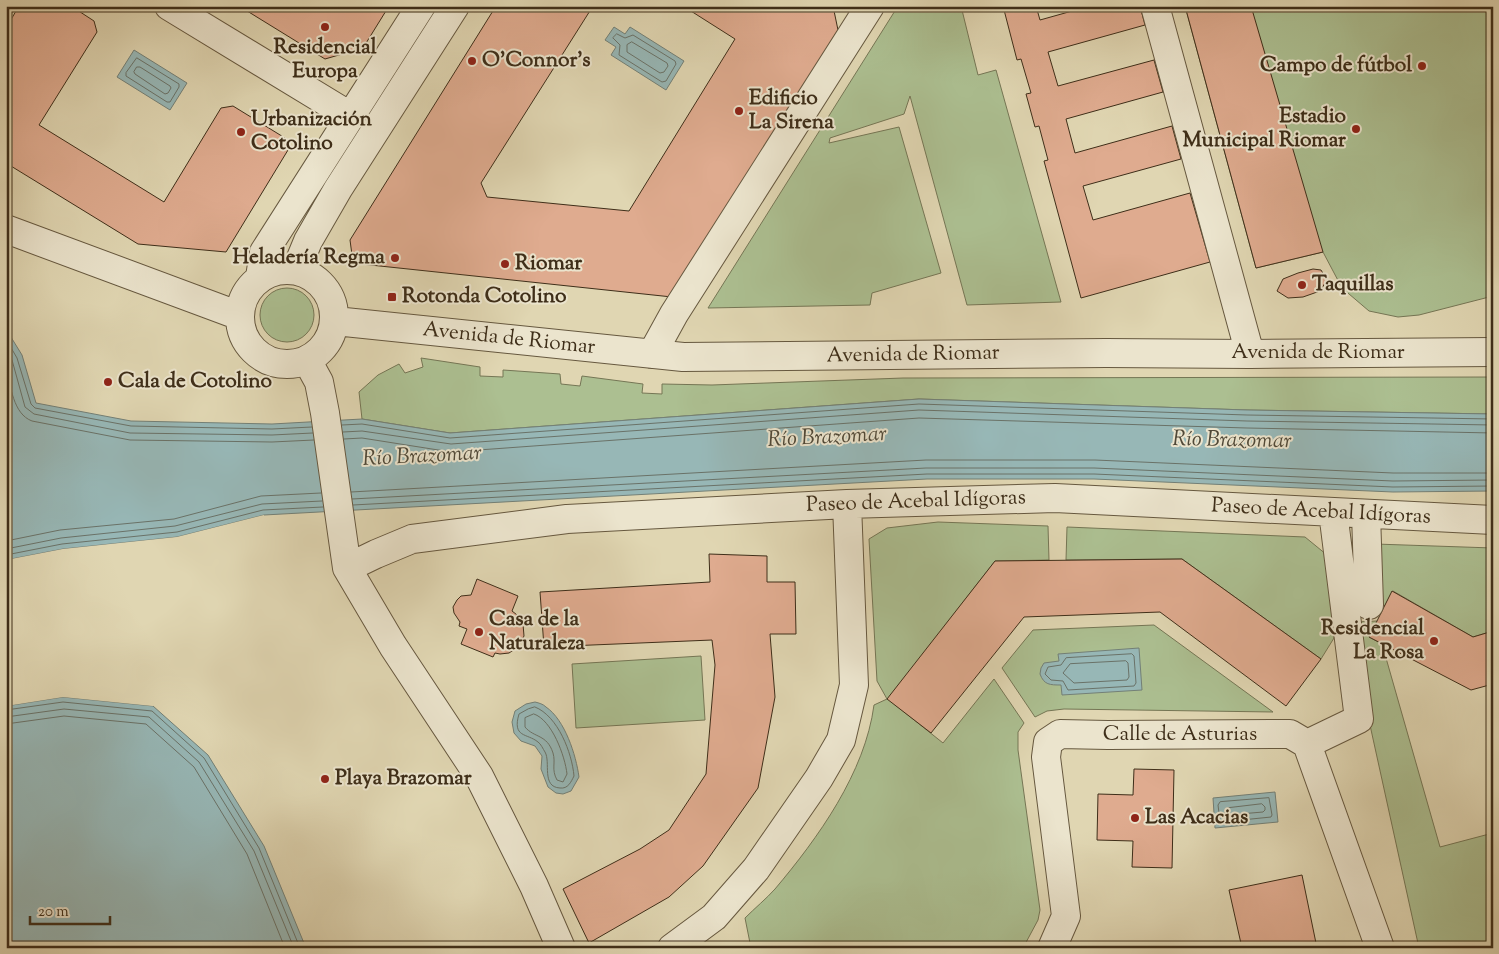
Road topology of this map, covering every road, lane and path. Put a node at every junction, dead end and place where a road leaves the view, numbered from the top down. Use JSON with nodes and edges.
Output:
{"nodes":[{"id":1,"x":169,"y":6,"type":"edge"},
{"id":2,"x":421,"y":6,"type":"edge"},
{"id":3,"x":455,"y":6,"type":"edge"},
{"id":4,"x":870,"y":6,"type":"edge"},
{"id":5,"x":1155,"y":6,"type":"edge"},
{"id":6,"x":350,"y":116,"type":"junction"},
{"id":7,"x":6,"y":229,"type":"edge"},
{"id":8,"x":296,"y":270,"type":"junction"},
{"id":9,"x":260,"y":277,"type":"junction"},
{"id":10,"x":240,"y":316,"type":"junction"},
{"id":11,"x":334,"y":321,"type":"junction"},
{"id":12,"x":1493,"y":352,"type":"edge"},
{"id":13,"x":652,"y":354,"type":"junction"},
{"id":14,"x":1250,"y":354,"type":"junction"},
{"id":15,"x":308,"y":360,"type":"junction"},
{"id":16,"x":847,"y":504,"type":"junction"},
{"id":17,"x":1333,"y":512,"type":"junction"},
{"id":18,"x":1366,"y":514,"type":"junction"},
{"id":19,"x":1493,"y":520,"type":"edge"},
{"id":20,"x":347,"y":568,"type":"junction"},
{"id":21,"x":1369,"y":606,"type":"dead end"},
{"id":22,"x":1307,"y":744,"type":"junction"},
{"id":23,"x":1058,"y":945,"type":"edge"},
{"id":24,"x":561,"y":948,"type":"edge"},
{"id":25,"x":672,"y":948,"type":"edge"},
{"id":26,"x":1380,"y":948,"type":"edge"}],
"edges":[{"from":1,"to":6,"type":"street"},
{"from":2,"to":6,"type":"street"},
{"from":3,"to":8,"type":"street"},
{"from":4,"to":13,"type":"street"},
{"from":5,"to":14,"type":"street"},
{"from":6,"to":9,"type":"street"},
{"from":7,"to":10,"type":"street"},
{"from":8,"to":9,"type":"street"},
{"from":8,"to":11,"type":"street"},
{"from":9,"to":10,"type":"street"},
{"from":10,"to":15,"type":"street"},
{"from":11,"to":13,"type":"street","name":"Avenida de Riomar"},
{"from":11,"to":15,"type":"street"},
{"from":12,"to":14,"type":"street","name":"Avenida de Riomar"},
{"from":13,"to":14,"type":"street","name":"Avenida de Riomar"},
{"from":15,"to":20,"type":"street"},
{"from":16,"to":17,"type":"street","name":"Paseo de Acebal Idígoras"},
{"from":16,"to":20,"type":"street","name":"Paseo de Acebal Idígoras"},
{"from":16,"to":25,"type":"street"},
{"from":17,"to":18,"type":"street","name":"Paseo de Acebal Idígoras"},
{"from":17,"to":22,"type":"street"},
{"from":18,"to":19,"type":"street","name":"Paseo de Acebal Idígoras"},
{"from":18,"to":21,"type":"street"},
{"from":20,"to":24,"type":"street"},
{"from":22,"to":23,"type":"street","name":"Calle de Asturias"},
{"from":22,"to":26,"type":"street"}]}
